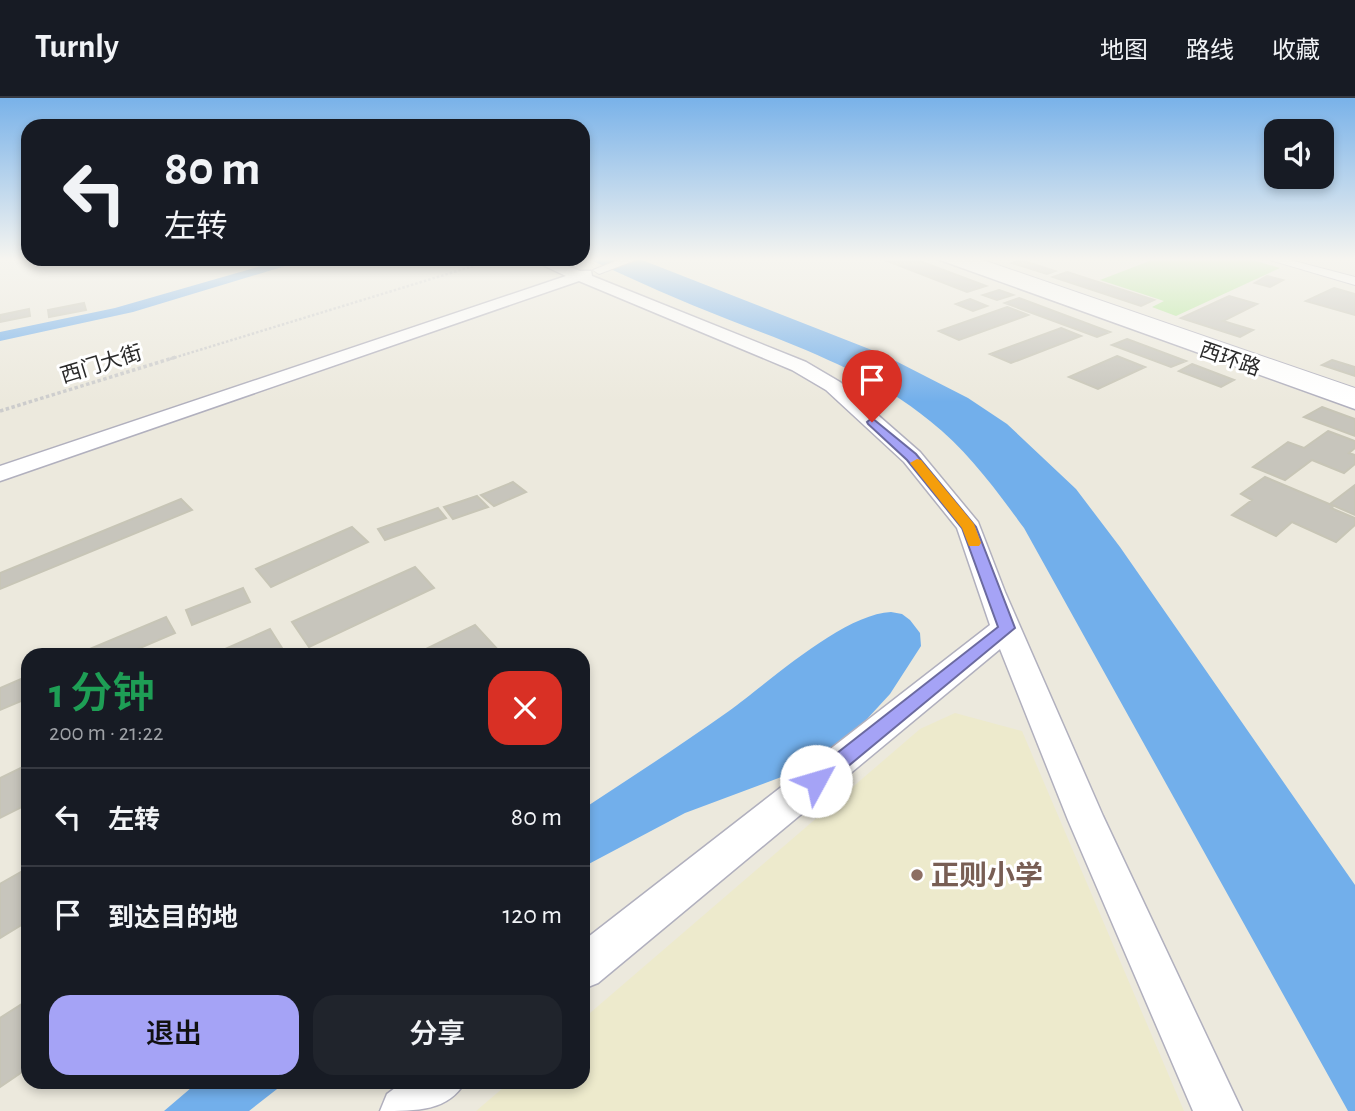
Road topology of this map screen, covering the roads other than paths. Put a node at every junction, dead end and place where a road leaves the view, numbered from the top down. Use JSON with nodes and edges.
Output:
{"nodes":[{"id":1,"x":489,"y":307,"type":"edge"},
{"id":2,"x":667,"y":307,"type":"edge"},
{"id":3,"x":1082,"y":307,"type":"edge"},
{"id":4,"x":1103,"y":307,"type":"edge"},
{"id":5,"x":1355,"y":395,"type":"edge"},
{"id":6,"x":1355,"y":403,"type":"edge"},
{"id":7,"x":0,"y":474,"type":"edge"},
{"id":8,"x":1006,"y":628,"type":"junction"},
{"id":9,"x":590,"y":962,"type":"edge"},
{"id":10,"x":432,"y":1089,"type":"edge"},
{"id":11,"x":404,"y":1111,"type":"edge"},
{"id":12,"x":1217,"y":1111,"type":"edge"}],
"edges":[{"from":1,"to":7,"type":"street"},
{"from":2,"to":8,"type":"street"},
{"from":3,"to":6,"type":"street","name":"西环路"},
{"from":4,"to":5,"type":"main road","name":"西环路"},
{"from":8,"to":9,"type":"street"},
{"from":8,"to":12,"type":"street"},
{"from":10,"to":11,"type":"street"}]}
